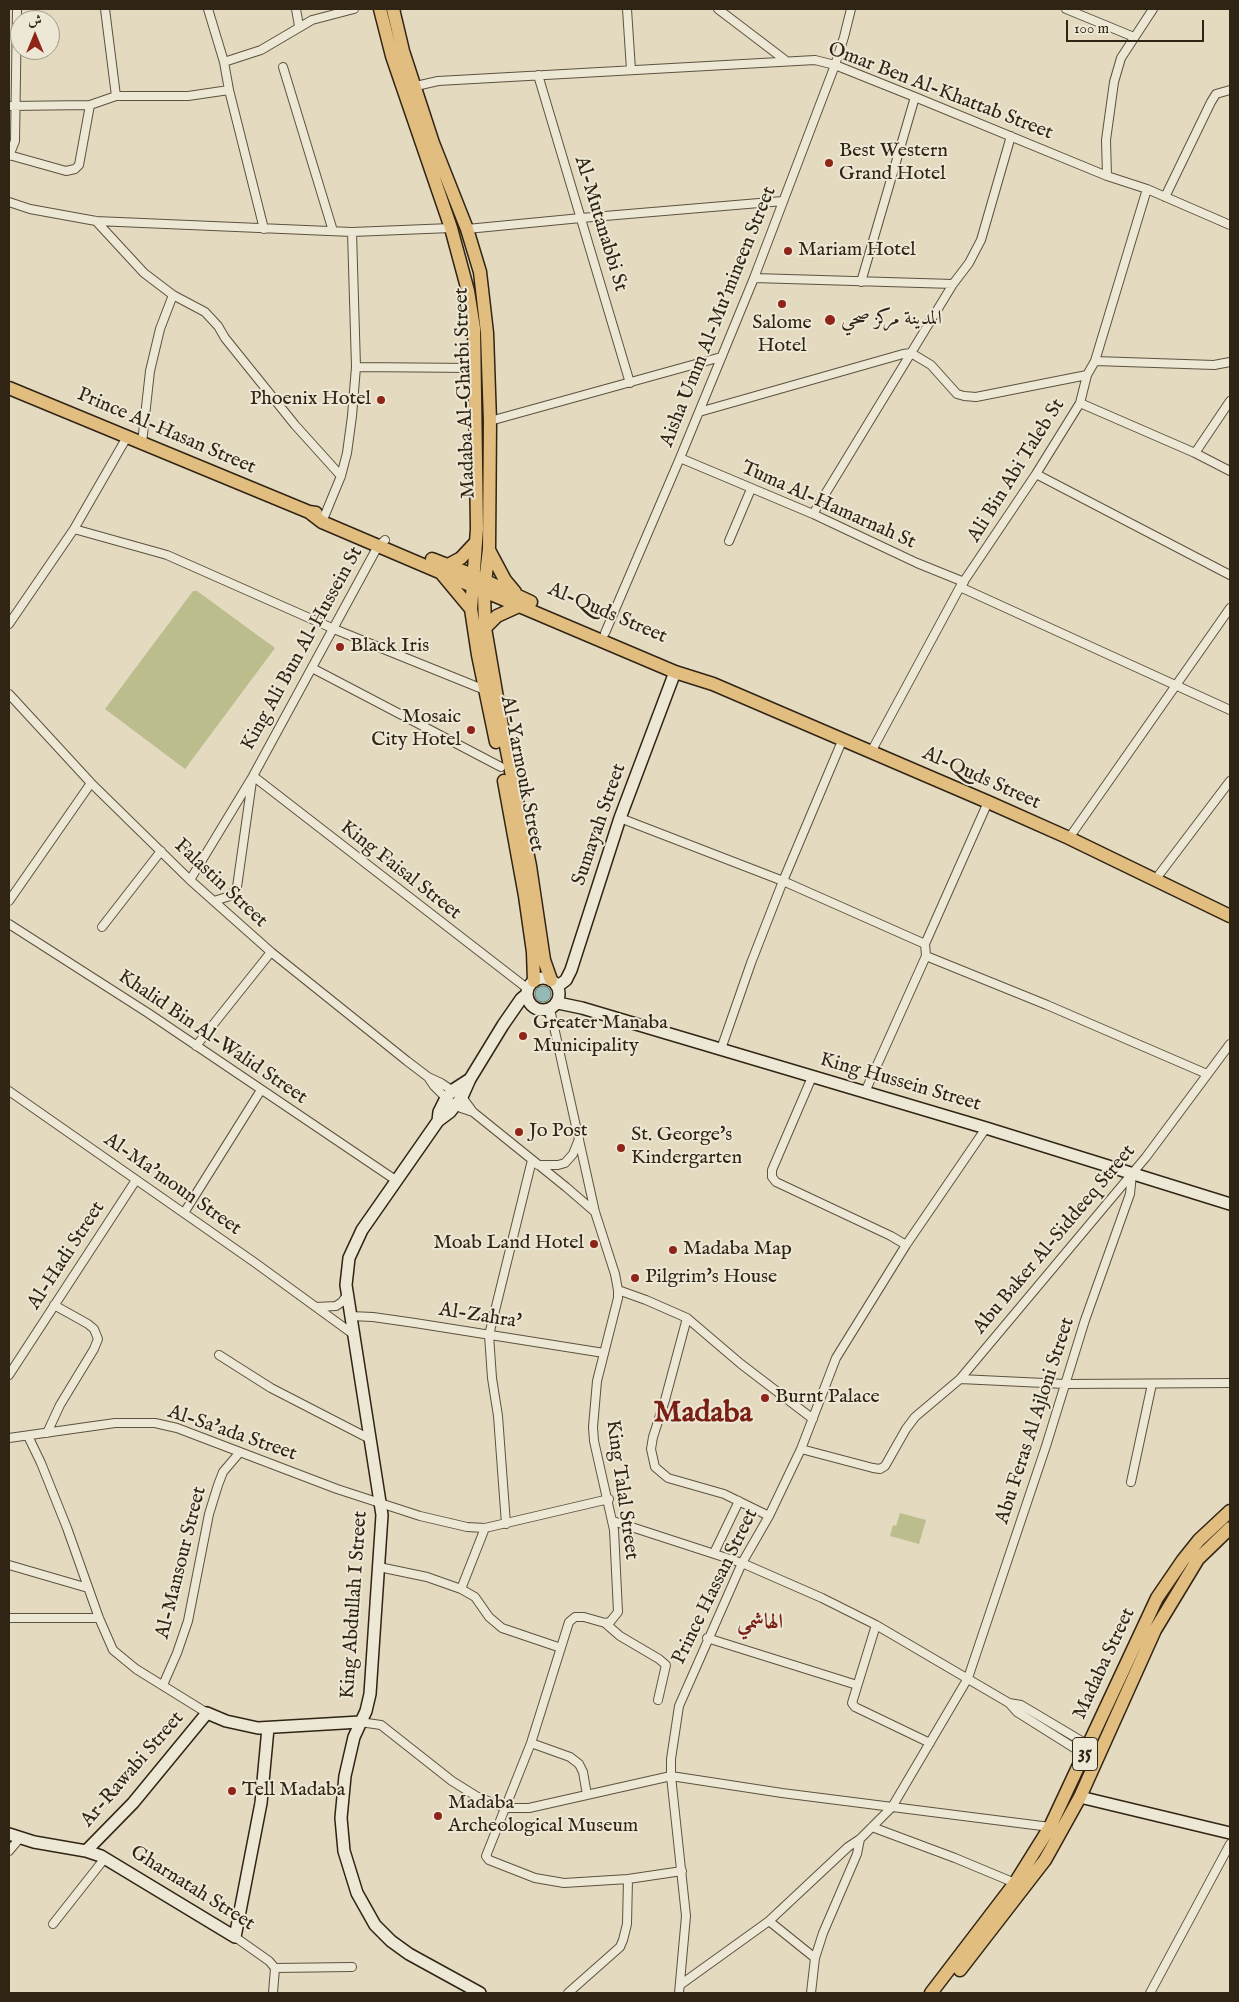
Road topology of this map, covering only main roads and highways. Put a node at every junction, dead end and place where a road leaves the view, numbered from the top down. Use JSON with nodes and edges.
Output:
{"nodes":[{"id":1,"x":380,"y":9,"type":"edge"},
{"id":2,"x":392,"y":9,"type":"edge"},
{"id":3,"x":9,"y":388,"type":"edge"},
{"id":4,"x":476,"y":542,"type":"junction"},
{"id":5,"x":489,"y":549,"type":"junction"},
{"id":6,"x":444,"y":568,"type":"junction"},
{"id":7,"x":479,"y":583,"type":"junction"},
{"id":8,"x":519,"y":601,"type":"junction"},
{"id":9,"x":471,"y":609,"type":"junction"},
{"id":10,"x":485,"y":628,"type":"junction"},
{"id":11,"x":586,"y":629,"type":"junction"},
{"id":12,"x":677,"y":668,"type":"junction"},
{"id":13,"x":1230,"y":916,"type":"edge"},
{"id":14,"x":554,"y":983,"type":"junction"},
{"id":15,"x":529,"y":988,"type":"junction"},
{"id":16,"x":554,"y":1006,"type":"junction"},
{"id":17,"x":1230,"y":1204,"type":"edge"},
{"id":18,"x":1230,"y":1511,"type":"edge"},
{"id":19,"x":1228,"y":1531,"type":"edge"},
{"id":20,"x":360,"y":1722,"type":"junction"},
{"id":21,"x":268,"y":1728,"type":"junction"},
{"id":22,"x":1080,"y":1797,"type":"junction"},
{"id":23,"x":1230,"y":1833,"type":"edge"},
{"id":24,"x":14,"y":1836,"type":"edge"},
{"id":25,"x":86,"y":1851,"type":"junction"},
{"id":26,"x":480,"y":1993,"type":"edge"},
{"id":27,"x":931,"y":1993,"type":"edge"},
{"id":28,"x":942,"y":1993,"type":"edge"}],
"edges":[{"from":1,"to":4,"type":"main road","name":"Madaba Al-Gharbi Street"},
{"from":2,"to":5,"type":"main road","name":"Madaba Al-Gharbi Street"},
{"from":3,"to":6,"type":"main road","name":"Prince Al-Hasan Street"},
{"from":4,"to":6,"type":"main road"},
{"from":4,"to":7,"type":"main road","name":"Madaba Al-Gharbi Street"},
{"from":5,"to":7,"type":"main road","name":"Madaba Al-Gharbi Street"},
{"from":5,"to":8,"type":"main road"},
{"from":6,"to":7,"type":"main road","name":"Prince Al-Hasan Street"},
{"from":6,"to":9,"type":"main road"},
{"from":7,"to":8,"type":"main road","name":"Al-Quds Street"},
{"from":7,"to":9,"type":"main road","name":"Al-Yarmouk Street"},
{"from":7,"to":10,"type":"main road","name":"Al-Yarmouk Street"},
{"from":8,"to":10,"type":"main road"},
{"from":8,"to":11,"type":"main road","name":"Al-Quds Street"},
{"from":9,"to":15,"type":"main road","name":"Al-Yarmouk Street"},
{"from":10,"to":14,"type":"main road","name":"Al-Yarmouk Street"},
{"from":11,"to":12,"type":"main road","name":"Al-Quds Street"},
{"from":11,"to":12,"type":"main road","name":"Al-Quds Street"},
{"from":12,"to":13,"type":"main road","name":"Al-Quds Street"},
{"from":12,"to":14,"type":"main road","name":"Sumayah Street"},
{"from":14,"to":15,"type":"main road"},
{"from":14,"to":16,"type":"main road"},
{"from":15,"to":16,"type":"main road"},
{"from":15,"to":20,"type":"main road","name":"King Abdullah I Street"},
{"from":16,"to":17,"type":"main road","name":"King Hussein Street"},
{"from":18,"to":27,"type":"main road","name":"Madaba Street","number":"35"},
{"from":19,"to":22,"type":"main road","name":"Madaba Street","number":"35"},
{"from":20,"to":21,"type":"main road"},
{"from":20,"to":26,"type":"main road","name":"King Abdullah I Street"},
{"from":21,"to":25,"type":"main road","name":"Ar-Rawabi Street"},
{"from":21,"to":25,"type":"main road","name":"Gharnatah Street"},
{"from":22,"to":23,"type":"main road"},
{"from":22,"to":28,"type":"main road","name":"Madaba Street","number":"35"},
{"from":24,"to":25,"type":"main road","name":"Gharnatah Street"}]}
